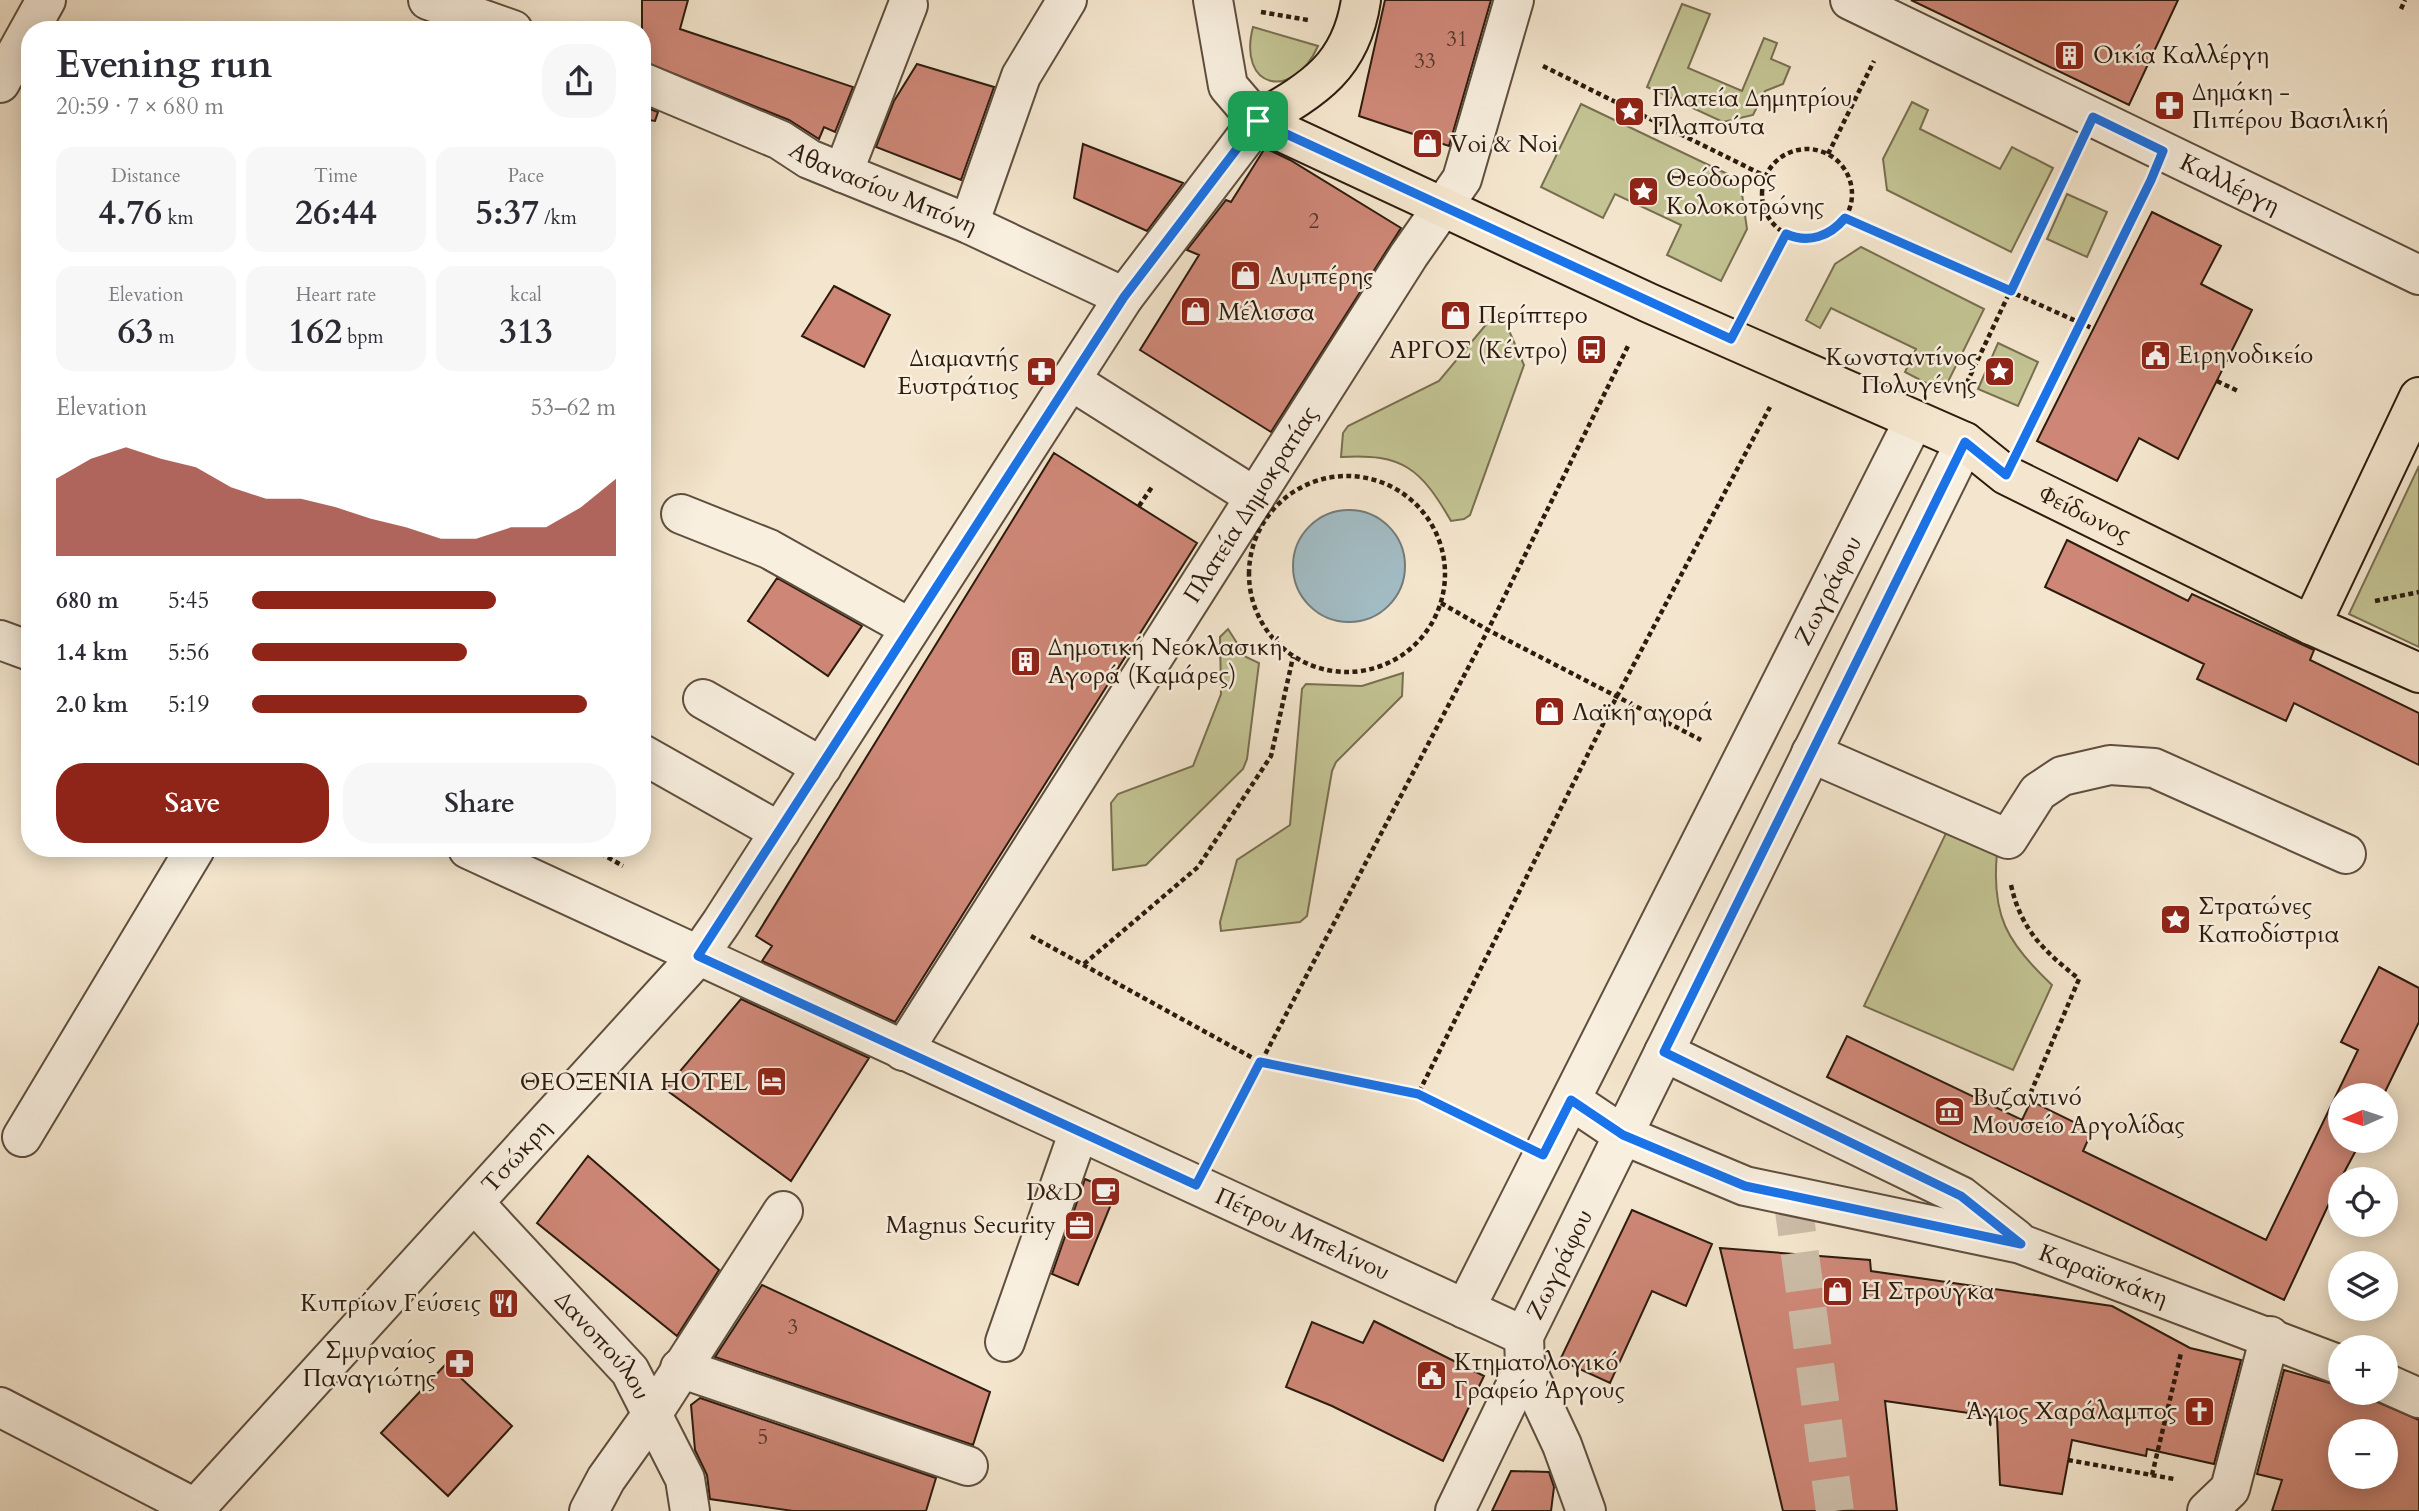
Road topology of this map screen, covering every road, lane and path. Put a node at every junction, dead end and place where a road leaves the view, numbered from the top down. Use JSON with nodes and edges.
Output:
{"nodes":[{"id":1,"x":46,"y":0,"type":"edge"},
{"id":2,"x":428,"y":0,"type":"edge"},
{"id":3,"x":1067,"y":0,"type":"edge"},
{"id":4,"x":1213,"y":0,"type":"edge"},
{"id":5,"x":1514,"y":0,"type":"edge"},
{"id":6,"x":1850,"y":0,"type":"edge"},
{"id":7,"x":2405,"y":0,"type":"edge"},
{"id":8,"x":908,"y":5,"type":"dead end"},
{"id":9,"x":2401,"y":9,"type":"dead end"},
{"id":10,"x":1253,"y":10,"type":"dead end"},
{"id":11,"x":1898,"y":10,"type":"edge"},
{"id":12,"x":1359,"y":15,"type":"edge"},
{"id":13,"x":34,"y":21,"type":"edge"},
{"id":14,"x":488,"y":21,"type":"edge"},
{"id":15,"x":21,"y":45,"type":"edge"},
{"id":16,"x":1501,"y":45,"type":"junction"},
{"id":17,"x":0,"y":83,"type":"edge"},
{"id":18,"x":651,"y":86,"type":"edge"},
{"id":19,"x":2093,"y":117,"type":"junction"},
{"id":20,"x":1258,"y":121,"type":"junction"},
{"id":21,"x":2163,"y":151,"type":"junction"},
{"id":22,"x":1828,"y":154,"type":"junction"},
{"id":23,"x":843,"y":173,"type":"junction"},
{"id":24,"x":1765,"y":176,"type":"junction"},
{"id":25,"x":1439,"y":207,"type":"junction"},
{"id":26,"x":1845,"y":218,"type":"junction"},
{"id":27,"x":969,"y":224,"type":"junction"},
{"id":28,"x":1786,"y":234,"type":"junction"},
{"id":29,"x":2419,"y":275,"type":"edge"},
{"id":30,"x":2011,"y":291,"type":"junction"},
{"id":31,"x":1124,"y":297,"type":"junction"},
{"id":32,"x":1649,"y":303,"type":"junction"},
{"id":33,"x":2080,"y":322,"type":"junction"},
{"id":34,"x":2094,"y":329,"type":"dead end"},
{"id":35,"x":1731,"y":339,"type":"junction"},
{"id":36,"x":1792,"y":366,"type":"junction"},
{"id":37,"x":1070,"y":380,"type":"junction"},
{"id":38,"x":2217,"y":381,"type":"dead end"},
{"id":39,"x":2240,"y":392,"type":"dead end"},
{"id":40,"x":2419,"y":397,"type":"edge"},
{"id":41,"x":1941,"y":432,"type":"junction"},
{"id":42,"x":2006,"y":475,"type":"junction"},
{"id":43,"x":1255,"y":497,"type":"junction"},
{"id":44,"x":681,"y":513,"type":"dead end"},
{"id":45,"x":1441,"y":603,"type":"junction"},
{"id":46,"x":2311,"y":625,"type":"junction"},
{"id":47,"x":910,"y":628,"type":"junction"},
{"id":48,"x":1488,"y":630,"type":"junction"},
{"id":49,"x":0,"y":640,"type":"edge"},
{"id":50,"x":21,"y":648,"type":"edge"},
{"id":51,"x":1293,"y":657,"type":"junction"},
{"id":52,"x":2419,"y":673,"type":"edge"},
{"id":53,"x":1616,"y":698,"type":"junction"},
{"id":54,"x":703,"y":699,"type":"dead end"},
{"id":55,"x":651,"y":759,"type":"edge"},
{"id":56,"x":1742,"y":760,"type":"junction"},
{"id":57,"x":822,"y":767,"type":"junction"},
{"id":58,"x":1803,"y":769,"type":"junction"},
{"id":59,"x":780,"y":832,"type":"junction"},
{"id":60,"x":2008,"y":839,"type":"junction"},
{"id":61,"x":2346,"y":854,"type":"dead end"},
{"id":62,"x":190,"y":857,"type":"edge"},
{"id":63,"x":485,"y":857,"type":"edge"},
{"id":64,"x":990,"y":914,"type":"junction"},
{"id":65,"x":698,"y":956,"type":"junction"},
{"id":66,"x":1084,"y":964,"type":"junction"},
{"id":67,"x":903,"y":1051,"type":"junction"},
{"id":68,"x":1664,"y":1052,"type":"junction"},
{"id":69,"x":1260,"y":1062,"type":"junction"},
{"id":70,"x":2031,"y":1092,"type":"dead end"},
{"id":71,"x":1418,"y":1094,"type":"junction"},
{"id":72,"x":1571,"y":1100,"type":"junction"},
{"id":73,"x":1079,"y":1131,"type":"junction"},
{"id":74,"x":1623,"y":1135,"type":"junction"},
{"id":75,"x":22,"y":1137,"type":"dead end"},
{"id":76,"x":1543,"y":1155,"type":"junction"},
{"id":77,"x":1196,"y":1185,"type":"junction"},
{"id":78,"x":475,"y":1204,"type":"junction"},
{"id":79,"x":783,"y":1211,"type":"dead end"},
{"id":80,"x":2021,"y":1244,"type":"junction"},
{"id":81,"x":2193,"y":1307,"type":"junction"},
{"id":82,"x":1465,"y":1309,"type":"junction"},
{"id":83,"x":2270,"y":1336,"type":"junction"},
{"id":84,"x":1004,"y":1342,"type":"dead end"},
{"id":85,"x":1524,"y":1351,"type":"junction"},
{"id":86,"x":2328,"y":1360,"type":"edge"},
{"id":87,"x":680,"y":1368,"type":"junction"},
{"id":88,"x":2398,"y":1389,"type":"edge"},
{"id":89,"x":2419,"y":1398,"type":"edge"},
{"id":90,"x":0,"y":1407,"type":"edge"},
{"id":91,"x":653,"y":1413,"type":"junction"},
{"id":92,"x":2067,"y":1461,"type":"dead end"},
{"id":93,"x":968,"y":1466,"type":"dead end"},
{"id":94,"x":2152,"y":1475,"type":"junction"},
{"id":95,"x":2222,"y":1503,"type":"edge"},
{"id":96,"x":194,"y":1509,"type":"edge"},
{"id":97,"x":589,"y":1511,"type":"edge"},
{"id":98,"x":690,"y":1511,"type":"edge"},
{"id":99,"x":1455,"y":1511,"type":"edge"},
{"id":100,"x":1586,"y":1511,"type":"edge"}],
"edges":[{"from":1,"to":13,"type":"street"},
{"from":2,"to":14,"type":"street"},
{"from":3,"to":27,"type":"street"},
{"from":4,"to":20,"type":"street"},
{"from":5,"to":16,"type":"street"},
{"from":6,"to":11,"type":"street","name":"Καλλέργη"},
{"from":7,"to":9,"type":"path"},
{"from":8,"to":23,"type":"street"},
{"from":10,"to":12,"type":"path"},
{"from":11,"to":19,"type":"street","name":"Καλλέργη"},
{"from":11,"to":22,"type":"path"},
{"from":12,"to":20,"type":"main road"},
{"from":15,"to":17,"type":"street"},
{"from":16,"to":24,"type":"path"},
{"from":16,"to":25,"type":"street"},
{"from":18,"to":23,"type":"street","name":"Αθανασίου Μπόνη"},
{"from":19,"to":21,"type":"street","name":"Καλλέργη"},
{"from":19,"to":30,"type":"path"},
{"from":20,"to":25,"type":"main road","name":"Φείδωνος"},
{"from":20,"to":31,"type":"street","name":"Τσώκρη"},
{"from":21,"to":29,"type":"street","name":"Καλλέργη"},
{"from":21,"to":33,"type":"path"},
{"from":22,"to":24,"type":"path"},
{"from":22,"to":26,"type":"path"},
{"from":23,"to":27,"type":"street","name":"Αθανασίου Μπόνη"},
{"from":24,"to":28,"type":"path"},
{"from":25,"to":32,"type":"main road","name":"Φείδωνος"},
{"from":25,"to":43,"type":"street","name":"Πλατεία Δημοκρατίας"},
{"from":26,"to":28,"type":"path"},
{"from":26,"to":30,"type":"path"},
{"from":27,"to":31,"type":"street","name":"Αθανασίου Μπόνη"},
{"from":28,"to":35,"type":"path"},
{"from":30,"to":33,"type":"path"},
{"from":30,"to":41,"type":"path"},
{"from":31,"to":37,"type":"street","name":"Τσώκρη"},
{"from":32,"to":35,"type":"main road","name":"Φείδωνος"},
{"from":32,"to":48,"type":"path"},
{"from":33,"to":34,"type":"path"},
{"from":33,"to":42,"type":"path"},
{"from":35,"to":36,"type":"main road","name":"Φείδωνος"},
{"from":36,"to":41,"type":"main road","name":"Φείδωνος"},
{"from":36,"to":53,"type":"path"},
{"from":37,"to":43,"type":"street"},
{"from":37,"to":47,"type":"street","name":"Τσώκρη"},
{"from":38,"to":39,"type":"path"},
{"from":40,"to":46,"type":"main road"},
{"from":41,"to":42,"type":"main road","name":"Φείδωνος"},
{"from":41,"to":56,"type":"street","name":"Ζωγράφου"},
{"from":41,"to":58,"type":"street","name":"Ζωγράφου"},
{"from":42,"to":46,"type":"main road","name":"Φείδωνος"},
{"from":43,"to":64,"type":"street","name":"Πλατεία Δημοκρατίας"},
{"from":44,"to":47,"type":"street"},
{"from":45,"to":48,"type":"path"},
{"from":45,"to":51,"type":"path"},
{"from":45,"to":51,"type":"path"},
{"from":46,"to":52,"type":"main road","name":"Φείδωνος"},
{"from":47,"to":57,"type":"street","name":"Τσώκρη"},
{"from":48,"to":53,"type":"path"},
{"from":48,"to":69,"type":"path"},
{"from":49,"to":50,"type":"street"},
{"from":51,"to":66,"type":"path"},
{"from":53,"to":56,"type":"path"},
{"from":53,"to":71,"type":"path"},
{"from":54,"to":57,"type":"street"},
{"from":55,"to":59,"type":"street"},
{"from":56,"to":58,"type":"street"},
{"from":56,"to":72,"type":"street","name":"Ζωγράφου"},
{"from":57,"to":59,"type":"street","name":"Τσώκρη"},
{"from":58,"to":60,"type":"street"},
{"from":58,"to":68,"type":"street","name":"Ζωγράφου"},
{"from":59,"to":65,"type":"street","name":"Τσώκρη"},
{"from":60,"to":61,"type":"street"},
{"from":60,"to":70,"type":"path"},
{"from":62,"to":75,"type":"street"},
{"from":63,"to":65,"type":"street","name":"Πέτρου Μπελίνου"},
{"from":64,"to":66,"type":"path"},
{"from":64,"to":67,"type":"street","name":"Πλατεία Δημοκρατίας"},
{"from":65,"to":67,"type":"street","name":"Πέτρου Μπελίνου"},
{"from":65,"to":78,"type":"street","name":"Τσώκρη"},
{"from":66,"to":69,"type":"path"},
{"from":67,"to":73,"type":"street","name":"Πέτρου Μπελίνου"},
{"from":68,"to":74,"type":"street","name":"Ζωγράφου"},
{"from":68,"to":80,"type":"street"},
{"from":69,"to":71,"type":"path"},
{"from":69,"to":77,"type":"path"},
{"from":71,"to":76,"type":"path"},
{"from":72,"to":74,"type":"street"},
{"from":72,"to":76,"type":"street","name":"Ζωγράφου"},
{"from":73,"to":77,"type":"street","name":"Πέτρου Μπελίνου"},
{"from":73,"to":84,"type":"street"},
{"from":74,"to":80,"type":"street","name":"Καραϊσκάκη"},
{"from":74,"to":85,"type":"street","name":"Ζωγράφου"},
{"from":76,"to":82,"type":"street","name":"Ζωγράφου"},
{"from":77,"to":82,"type":"street","name":"Πέτρου Μπελίνου"},
{"from":78,"to":91,"type":"street","name":"Δανοπούλου"},
{"from":78,"to":96,"type":"street","name":"Τσώκρη"},
{"from":79,"to":87,"type":"street"},
{"from":80,"to":81,"type":"street","name":"Καραϊσκάκη"},
{"from":81,"to":83,"type":"street","name":"Καραϊσκάκη"},
{"from":81,"to":94,"type":"path"},
{"from":82,"to":85,"type":"street","name":"Πέτρου Μπελίνου"},
{"from":83,"to":86,"type":"street","name":"Καραϊσκάκη"},
{"from":83,"to":95,"type":"street"},
{"from":85,"to":99,"type":"street","name":"Ζωγράφου"},
{"from":85,"to":100,"type":"street"},
{"from":87,"to":91,"type":"street"},
{"from":87,"to":93,"type":"street"},
{"from":88,"to":89,"type":"street"},
{"from":90,"to":96,"type":"street"},
{"from":91,"to":97,"type":"street"},
{"from":91,"to":98,"type":"street","name":"Δανοπούλου"},
{"from":92,"to":94,"type":"path"},
{"from":94,"to":95,"type":"path"}]}
